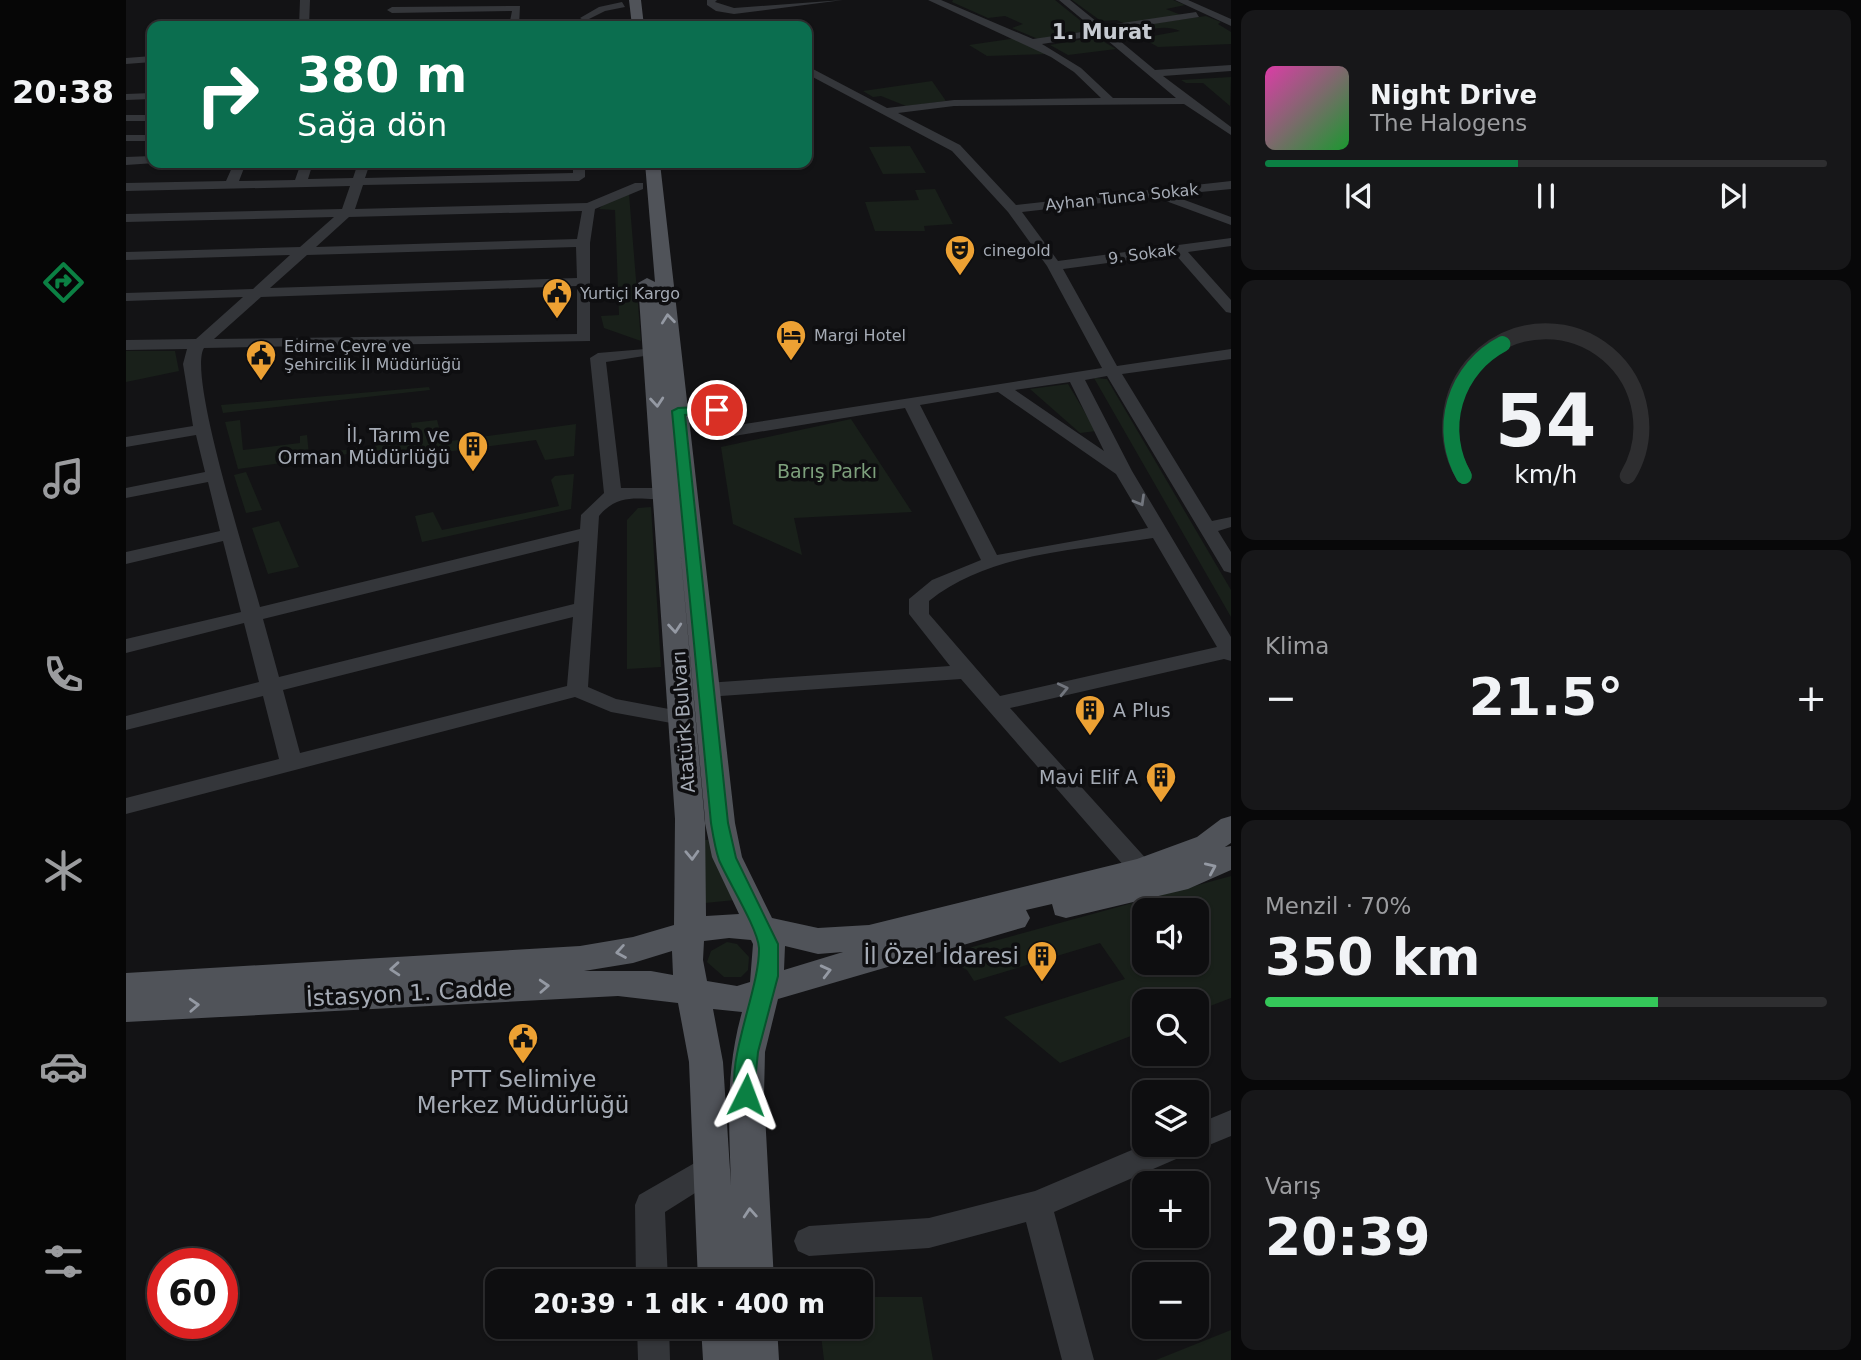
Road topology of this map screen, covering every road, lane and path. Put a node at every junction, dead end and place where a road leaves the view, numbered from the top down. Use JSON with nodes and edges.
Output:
{"nodes":[{"id":1,"x":305,"y":0,"type":"edge"},
{"id":2,"x":712,"y":0,"type":"edge"},
{"id":3,"x":838,"y":0,"type":"edge"},
{"id":4,"x":933,"y":0,"type":"edge"},
{"id":5,"x":1064,"y":0,"type":"edge"},
{"id":6,"x":1180,"y":0,"type":"edge"},
{"id":7,"x":626,"y":2,"type":"edge"},
{"id":8,"x":391,"y":5,"type":"edge"},
{"id":9,"x":1231,"y":10,"type":"edge"},
{"id":10,"x":1210,"y":13,"type":"junction"},
{"id":11,"x":1196,"y":15,"type":"dead end"},
{"id":12,"x":586,"y":18,"type":"edge"},
{"id":13,"x":304,"y":21,"type":"edge"},
{"id":14,"x":396,"y":21,"type":"dead end"},
{"id":15,"x":515,"y":21,"type":"edge"},
{"id":16,"x":625,"y":21,"type":"edge"},
{"id":17,"x":636,"y":21,"type":"edge"},
{"id":18,"x":1231,"y":23,"type":"edge"},
{"id":19,"x":1102,"y":30,"type":"junction"},
{"id":20,"x":1030,"y":43,"type":"junction"},
{"id":21,"x":147,"y":59,"type":"edge"},
{"id":22,"x":126,"y":61,"type":"edge"},
{"id":23,"x":1231,"y":68,"type":"edge"},
{"id":24,"x":812,"y":73,"type":"edge"},
{"id":25,"x":1154,"y":73,"type":"junction"},
{"id":26,"x":147,"y":96,"type":"edge"},
{"id":27,"x":126,"y":97,"type":"edge"},
{"id":28,"x":1187,"y":101,"type":"junction"},
{"id":29,"x":1111,"y":103,"type":"junction"},
{"id":30,"x":887,"y":111,"type":"junction"},
{"id":31,"x":1231,"y":113,"type":"edge"},
{"id":32,"x":1206,"y":114,"type":"junction"},
{"id":33,"x":126,"y":118,"type":"edge"},
{"id":34,"x":147,"y":118,"type":"edge"},
{"id":35,"x":1231,"y":132,"type":"edge"},
{"id":36,"x":126,"y":138,"type":"edge"},
{"id":37,"x":147,"y":138,"type":"edge"},
{"id":38,"x":147,"y":160,"type":"edge"},
{"id":39,"x":126,"y":161,"type":"edge"},
{"id":40,"x":238,"y":168,"type":"edge"},
{"id":41,"x":305,"y":168,"type":"edge"},
{"id":42,"x":362,"y":168,"type":"edge"},
{"id":43,"x":579,"y":168,"type":"edge"},
{"id":44,"x":637,"y":168,"type":"edge"},
{"id":45,"x":358,"y":183,"type":"junction"},
{"id":46,"x":300,"y":184,"type":"junction"},
{"id":47,"x":231,"y":185,"type":"junction"},
{"id":48,"x":1231,"y":185,"type":"edge"},
{"id":49,"x":126,"y":187,"type":"edge"},
{"id":50,"x":1156,"y":194,"type":"junction"},
{"id":51,"x":589,"y":207,"type":"junction"},
{"id":52,"x":1013,"y":209,"type":"junction"},
{"id":53,"x":348,"y":211,"type":"junction"},
{"id":54,"x":126,"y":218,"type":"edge"},
{"id":55,"x":1231,"y":221,"type":"edge"},
{"id":56,"x":1231,"y":242,"type":"edge"},
{"id":57,"x":583,"y":243,"type":"junction"},
{"id":58,"x":308,"y":248,"type":"junction"},
{"id":59,"x":1178,"y":248,"type":"junction"},
{"id":60,"x":126,"y":256,"type":"edge"},
{"id":61,"x":1054,"y":266,"type":"junction"},
{"id":62,"x":583,"y":282,"type":"junction"},
{"id":63,"x":254,"y":293,"type":"junction"},
{"id":64,"x":126,"y":297,"type":"edge"},
{"id":65,"x":1231,"y":309,"type":"edge"},
{"id":66,"x":199,"y":344,"type":"junction"},
{"id":67,"x":126,"y":345,"type":"edge"},
{"id":68,"x":653,"y":351,"type":"junction"},
{"id":69,"x":1231,"y":354,"type":"edge"},
{"id":70,"x":1114,"y":370,"type":"junction"},
{"id":71,"x":1074,"y":376,"type":"junction"},
{"id":72,"x":1001,"y":387,"type":"junction"},
{"id":73,"x":910,"y":402,"type":"junction"},
{"id":74,"x":678,"y":411,"type":"junction"},
{"id":75,"x":203,"y":429,"type":"junction"},
{"id":76,"x":126,"y":442,"type":"edge"},
{"id":77,"x":1123,"y":471,"type":"junction"},
{"id":78,"x":215,"y":475,"type":"junction"},
{"id":79,"x":126,"y":493,"type":"edge"},
{"id":80,"x":664,"y":493,"type":"junction"},
{"id":81,"x":613,"y":494,"type":"junction"},
{"id":82,"x":1231,"y":522,"type":"edge"},
{"id":83,"x":1206,"y":528,"type":"junction"},
{"id":84,"x":1158,"y":532,"type":"junction"},
{"id":85,"x":588,"y":533,"type":"junction"},
{"id":86,"x":231,"y":534,"type":"junction"},
{"id":87,"x":126,"y":558,"type":"edge"},
{"id":88,"x":991,"y":561,"type":"junction"},
{"id":89,"x":1231,"y":567,"type":"edge"},
{"id":90,"x":582,"y":608,"type":"junction"},
{"id":91,"x":253,"y":617,"type":"junction"},
{"id":92,"x":126,"y":646,"type":"edge"},
{"id":93,"x":1230,"y":652,"type":"edge"},
{"id":94,"x":968,"y":673,"type":"junction"},
{"id":95,"x":271,"y":687,"type":"junction"},
{"id":96,"x":577,"y":690,"type":"junction"},
{"id":97,"x":706,"y":691,"type":"junction"},
{"id":98,"x":996,"y":704,"type":"junction"},
{"id":99,"x":682,"y":718,"type":"junction"},
{"id":100,"x":126,"y":723,"type":"edge"},
{"id":101,"x":291,"y":762,"type":"junction"},
{"id":102,"x":126,"y":806,"type":"edge"},
{"id":103,"x":1231,"y":827,"type":"edge"},
{"id":104,"x":1231,"y":857,"type":"edge"},
{"id":105,"x":1141,"y":869,"type":"junction"},
{"id":106,"x":763,"y":928,"type":"junction"},
{"id":107,"x":687,"y":935,"type":"junction"},
{"id":108,"x":126,"y":986,"type":"edge"},
{"id":109,"x":692,"y":990,"type":"junction"},
{"id":110,"x":762,"y":994,"type":"junction"},
{"id":111,"x":126,"y":1008,"type":"edge"},
{"id":112,"x":1150,"y":1157,"type":"edge"},
{"id":113,"x":712,"y":1166,"type":"junction"},
{"id":114,"x":1037,"y":1205,"type":"junction"},
{"id":115,"x":809,"y":1241,"type":"dead end"},
{"id":116,"x":652,"y":1269,"type":"edge"},
{"id":117,"x":717,"y":1269,"type":"edge"},
{"id":118,"x":753,"y":1269,"type":"edge"},
{"id":119,"x":653,"y":1339,"type":"edge"},
{"id":120,"x":722,"y":1339,"type":"edge"},
{"id":121,"x":758,"y":1339,"type":"edge"},
{"id":122,"x":654,"y":1360,"type":"edge"},
{"id":123,"x":723,"y":1360,"type":"edge"},
{"id":124,"x":759,"y":1360,"type":"edge"},
{"id":125,"x":1078,"y":1360,"type":"edge"}],
"edges":[{"from":1,"to":13,"type":"street"},
{"from":2,"to":3,"type":"street"},
{"from":4,"to":20,"type":"street"},
{"from":5,"to":19,"type":"street"},
{"from":6,"to":10,"type":"street"},
{"from":7,"to":12,"type":"street"},
{"from":7,"to":16,"type":"main road"},
{"from":7,"to":17,"type":"main road"},
{"from":8,"to":14,"type":"street"},
{"from":8,"to":15,"type":"street"},
{"from":9,"to":10,"type":"street"},
{"from":10,"to":18,"type":"street"},
{"from":11,"to":19,"type":"street"},
{"from":19,"to":20,"type":"street"},
{"from":19,"to":25,"type":"street"},
{"from":20,"to":29,"type":"street"},
{"from":21,"to":22,"type":"street"},
{"from":23,"to":25,"type":"street"},
{"from":24,"to":30,"type":"street"},
{"from":25,"to":28,"type":"street"},
{"from":26,"to":27,"type":"street"},
{"from":28,"to":29,"type":"street"},
{"from":28,"to":32,"type":"street"},
{"from":29,"to":30,"type":"street"},
{"from":30,"to":52,"type":"street"},
{"from":31,"to":32,"type":"street"},
{"from":32,"to":35,"type":"street"},
{"from":33,"to":34,"type":"street"},
{"from":36,"to":37,"type":"street"},
{"from":38,"to":39,"type":"street"},
{"from":40,"to":47,"type":"street"},
{"from":41,"to":46,"type":"street"},
{"from":42,"to":45,"type":"street"},
{"from":43,"to":45,"type":"street"},
{"from":44,"to":51,"type":"street"},
{"from":44,"to":68,"type":"main road","name":"Atatürk Bulvarı"},
{"from":74,"to":44,"type":"main road","name":"Atatürk Bulvarı","one_way":true},
{"from":45,"to":46,"type":"street"},
{"from":45,"to":53,"type":"street"},
{"from":46,"to":47,"type":"street"},
{"from":47,"to":49,"type":"street"},
{"from":48,"to":50,"type":"street","name":"Ayhan Tunca Sokak"},
{"from":50,"to":52,"type":"street","name":"Ayhan Tunca Sokak"},
{"from":50,"to":55,"type":"street"},
{"from":51,"to":53,"type":"street"},
{"from":51,"to":57,"type":"street"},
{"from":52,"to":61,"type":"street"},
{"from":53,"to":54,"type":"street"},
{"from":53,"to":58,"type":"street"},
{"from":56,"to":59,"type":"street","name":"9. Sokak"},
{"from":57,"to":58,"type":"street"},
{"from":57,"to":62,"type":"street"},
{"from":58,"to":60,"type":"street"},
{"from":58,"to":63,"type":"street"},
{"from":59,"to":61,"type":"street","name":"9. Sokak"},
{"from":59,"to":65,"type":"street"},
{"from":61,"to":70,"type":"street"},
{"from":62,"to":63,"type":"street"},
{"from":62,"to":66,"type":"street"},
{"from":63,"to":64,"type":"street"},
{"from":63,"to":66,"type":"street"},
{"from":66,"to":67,"type":"street"},
{"from":66,"to":75,"type":"street"},
{"from":68,"to":80,"type":"main road","name":"Atatürk Bulvarı","one_way":true},
{"from":68,"to":81,"type":"street"},
{"from":69,"to":70,"type":"street"},
{"from":70,"to":71,"type":"street"},
{"from":70,"to":83,"type":"street"},
{"from":71,"to":72,"type":"street"},
{"from":71,"to":77,"type":"street"},
{"from":72,"to":73,"type":"street"},
{"from":72,"to":77,"type":"street"},
{"from":73,"to":74,"type":"street"},
{"from":73,"to":88,"type":"street"},
{"from":74,"to":97,"type":"main road","name":"Atatürk Bulvarı"},
{"from":75,"to":76,"type":"street"},
{"from":75,"to":78,"type":"street"},
{"from":77,"to":84,"type":"street","one_way":true},
{"from":78,"to":79,"type":"street"},
{"from":78,"to":86,"type":"street"},
{"from":80,"to":81,"type":"street"},
{"from":80,"to":99,"type":"main road","name":"Atatürk Bulvarı","one_way":true},
{"from":81,"to":85,"type":"street"},
{"from":82,"to":83,"type":"street"},
{"from":83,"to":89,"type":"street"},
{"from":84,"to":88,"type":"street"},
{"from":84,"to":93,"type":"street"},
{"from":85,"to":90,"type":"street"},
{"from":85,"to":91,"type":"street"},
{"from":86,"to":87,"type":"street"},
{"from":86,"to":91,"type":"street"},
{"from":88,"to":94,"type":"street"},
{"from":90,"to":95,"type":"street"},
{"from":90,"to":96,"type":"street"},
{"from":91,"to":92,"type":"street"},
{"from":91,"to":95,"type":"street"},
{"from":98,"to":93,"type":"street","one_way":true},
{"from":94,"to":97,"type":"street"},
{"from":94,"to":98,"type":"street"},
{"from":95,"to":100,"type":"street"},
{"from":95,"to":101,"type":"street"},
{"from":96,"to":99,"type":"street"},
{"from":96,"to":101,"type":"street"},
{"from":97,"to":106,"type":"main road","name":"Atatürk Bulvarı"},
{"from":98,"to":105,"type":"street"},
{"from":99,"to":107,"type":"main road","name":"Atatürk Bulvarı","one_way":true},
{"from":101,"to":102,"type":"street"},
{"from":103,"to":105,"type":"main road"},
{"from":110,"to":104,"type":"main road","one_way":true},
{"from":105,"to":106,"type":"main road"},
{"from":106,"to":107,"type":"main road"},
{"from":106,"to":110,"type":"main road","name":"Atatürk Bulvarı"},
{"from":107,"to":108,"type":"main road","name":"İstasyon 1. Cadde","one_way":true},
{"from":107,"to":109,"type":"main road","name":"Atatürk Bulvarı"},
{"from":109,"to":110,"type":"main road"},
{"from":111,"to":109,"type":"main road","name":"İstasyon 1. Cadde","one_way":true},
{"from":109,"to":113,"type":"main road","name":"Atatürk Bulvarı"},
{"from":118,"to":110,"type":"main road","name":"Atatürk Bulvarı","one_way":true},
{"from":112,"to":114,"type":"street"},
{"from":113,"to":116,"type":"street"},
{"from":113,"to":117,"type":"main road","name":"Atatürk Bulvarı"},
{"from":114,"to":115,"type":"street"},
{"from":114,"to":125,"type":"street"},
{"from":119,"to":122,"type":"street"},
{"from":120,"to":123,"type":"main road"},
{"from":121,"to":124,"type":"main road"}]}
